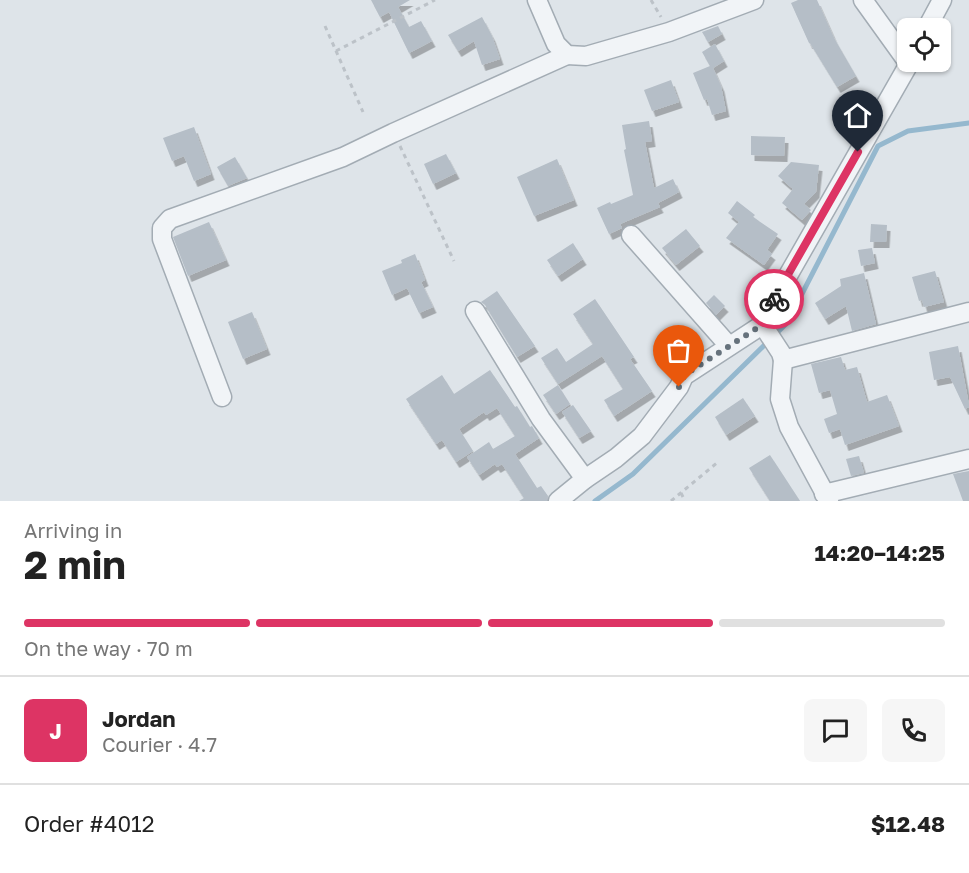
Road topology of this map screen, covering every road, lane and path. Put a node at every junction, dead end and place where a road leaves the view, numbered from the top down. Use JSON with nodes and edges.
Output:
{"nodes":[{"id":1,"x":435,"y":0,"type":"edge"},
{"id":2,"x":537,"y":0,"type":"edge"},
{"id":3,"x":754,"y":0,"type":"edge"},
{"id":4,"x":863,"y":0,"type":"edge"},
{"id":5,"x":942,"y":0,"type":"edge"},
{"id":6,"x":932,"y":18,"type":"edge"},
{"id":7,"x":325,"y":26,"type":"dead end"},
{"id":8,"x":897,"y":47,"type":"edge"},
{"id":9,"x":336,"y":51,"type":"junction"},
{"id":10,"x":567,"y":56,"type":"junction"},
{"id":11,"x":904,"y":72,"type":"edge"},
{"id":12,"x":363,"y":112,"type":"dead end"},
{"id":13,"x":393,"y":133,"type":"junction"},
{"id":14,"x":631,"y":235,"type":"dead end"},
{"id":15,"x":454,"y":261,"type":"dead end"},
{"id":16,"x":475,"y":311,"type":"dead end"},
{"id":17,"x":969,"y":312,"type":"edge"},
{"id":18,"x":765,"y":326,"type":"junction"},
{"id":19,"x":729,"y":346,"type":"junction"},
{"id":20,"x":782,"y":356,"type":"junction"},
{"id":21,"x":222,"y":397,"type":"dead end"},
{"id":22,"x":969,"y":459,"type":"edge"},
{"id":23,"x":718,"y":462,"type":"dead end"},
{"id":24,"x":585,"y":479,"type":"junction"},
{"id":25,"x":681,"y":493,"type":"junction"},
{"id":26,"x":857,"y":494,"type":"edge"},
{"id":27,"x":826,"y":497,"type":"edge"},
{"id":28,"x":558,"y":501,"type":"edge"},
{"id":29,"x":671,"y":501,"type":"edge"},
{"id":30,"x":685,"y":501,"type":"edge"}],
"edges":[{"from":1,"to":9,"type":"path"},
{"from":2,"to":10,"type":"street"},
{"from":3,"to":10,"type":"street"},
{"from":4,"to":8,"type":"street"},
{"from":5,"to":6,"type":"street"},
{"from":7,"to":9,"type":"path"},
{"from":9,"to":12,"type":"path"},
{"from":10,"to":13,"type":"street"},
{"from":11,"to":18,"type":"street"},
{"from":13,"to":15,"type":"path"},
{"from":13,"to":21,"type":"street"},
{"from":14,"to":19,"type":"street"},
{"from":16,"to":24,"type":"street"},
{"from":17,"to":20,"type":"street"},
{"from":18,"to":19,"type":"street"},
{"from":18,"to":20,"type":"street"},
{"from":19,"to":24,"type":"street"},
{"from":20,"to":27,"type":"street"},
{"from":22,"to":26,"type":"street"},
{"from":23,"to":25,"type":"path"},
{"from":24,"to":28,"type":"street"},
{"from":25,"to":29,"type":"path"},
{"from":25,"to":30,"type":"path"},
{"from":26,"to":27,"type":"street"}]}
